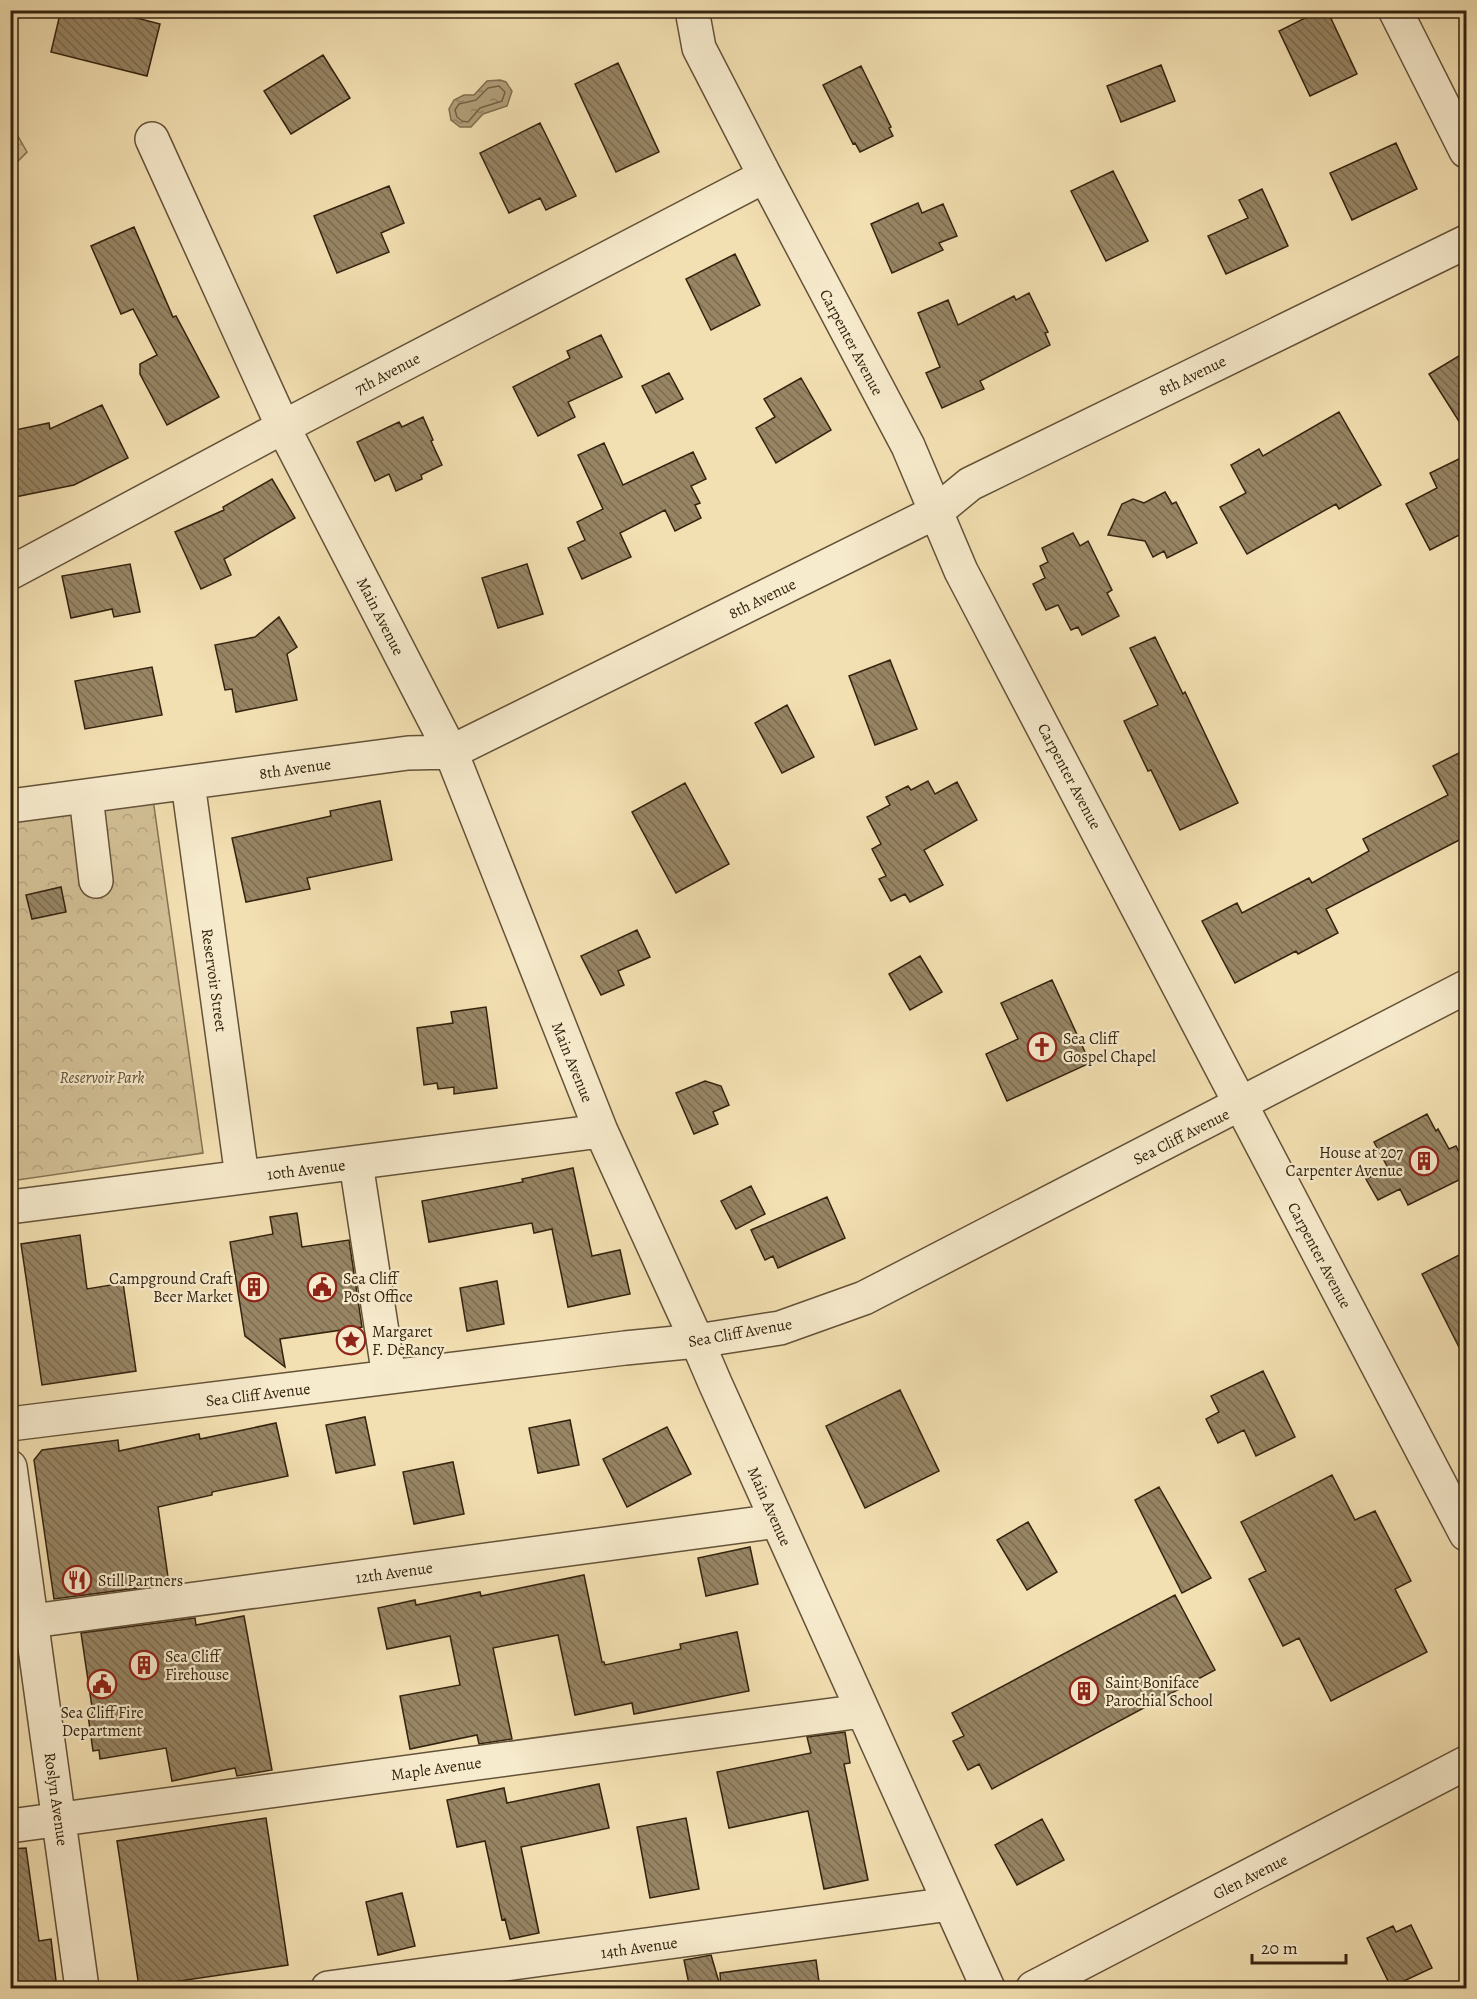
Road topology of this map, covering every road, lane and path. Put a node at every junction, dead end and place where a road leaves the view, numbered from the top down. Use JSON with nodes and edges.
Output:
{"nodes":[{"id":1,"x":692,"y":10,"type":"edge"},
{"id":2,"x":1395,"y":10,"type":"edge"},
{"id":3,"x":152,"y":139,"type":"dead end"},
{"id":4,"x":1467,"y":150,"type":"edge"},
{"id":5,"x":765,"y":176,"type":"junction"},
{"id":6,"x":1467,"y":242,"type":"edge"},
{"id":7,"x":283,"y":427,"type":"junction"},
{"id":8,"x":936,"y":512,"type":"junction"},
{"id":9,"x":10,"y":573,"type":"edge"},
{"id":10,"x":451,"y":752,"type":"junction"},
{"id":11,"x":188,"y":783,"type":"junction"},
{"id":12,"x":86,"y":796,"type":"junction"},
{"id":13,"x":10,"y":806,"type":"edge"},
{"id":14,"x":96,"y":881,"type":"dead end"},
{"id":15,"x":1467,"y":987,"type":"edge"},
{"id":16,"x":1242,"y":1105,"type":"junction"},
{"id":17,"x":601,"y":1131,"type":"junction"},
{"id":18,"x":356,"y":1163,"type":"junction"},
{"id":19,"x":242,"y":1177,"type":"junction"},
{"id":20,"x":10,"y":1207,"type":"edge"},
{"id":21,"x":697,"y":1341,"type":"junction"},
{"id":22,"x":389,"y":1377,"type":"junction"},
{"id":23,"x":10,"y":1424,"type":"edge"},
{"id":24,"x":10,"y":1467,"type":"edge"},
{"id":25,"x":777,"y":1521,"type":"junction"},
{"id":26,"x":1467,"y":1534,"type":"edge"},
{"id":27,"x":22,"y":1623,"type":"edge"},
{"id":28,"x":862,"y":1710,"type":"junction"},
{"id":29,"x":1467,"y":1763,"type":"edge"},
{"id":30,"x":60,"y":1819,"type":"junction"},
{"id":31,"x":10,"y":1826,"type":"edge"},
{"id":32,"x":950,"y":1904,"type":"junction"},
{"id":33,"x":82,"y":1989,"type":"edge"},
{"id":34,"x":328,"y":1989,"type":"edge"},
{"id":35,"x":988,"y":1989,"type":"edge"},
{"id":36,"x":1033,"y":1989,"type":"edge"}],
"edges":[{"from":1,"to":5,"type":"street","name":"Carpenter Avenue"},
{"from":2,"to":4,"type":"street"},
{"from":3,"to":7,"type":"street","name":"Main Avenue"},
{"from":5,"to":7,"type":"street","name":"7th Avenue"},
{"from":5,"to":8,"type":"street","name":"Carpenter Avenue"},
{"from":6,"to":8,"type":"street","name":"8th Avenue"},
{"from":7,"to":9,"type":"street","name":"7th Avenue"},
{"from":7,"to":10,"type":"street","name":"Main Avenue"},
{"from":8,"to":10,"type":"street","name":"8th Avenue"},
{"from":8,"to":16,"type":"street","name":"Carpenter Avenue"},
{"from":10,"to":11,"type":"street","name":"8th Avenue"},
{"from":10,"to":17,"type":"street","name":"Main Avenue"},
{"from":11,"to":12,"type":"street","name":"8th Avenue"},
{"from":11,"to":19,"type":"street","name":"Reservoir Street"},
{"from":12,"to":13,"type":"street","name":"8th Avenue"},
{"from":12,"to":14,"type":"street"},
{"from":15,"to":16,"type":"street","name":"Sea Cliff Avenue"},
{"from":16,"to":21,"type":"street","name":"Sea Cliff Avenue"},
{"from":16,"to":26,"type":"street","name":"Carpenter Avenue"},
{"from":17,"to":18,"type":"street","name":"10th Avenue"},
{"from":17,"to":21,"type":"street","name":"Main Avenue"},
{"from":18,"to":19,"type":"street","name":"10th Avenue"},
{"from":18,"to":22,"type":"street"},
{"from":19,"to":20,"type":"street","name":"10th Avenue"},
{"from":21,"to":22,"type":"street","name":"Sea Cliff Avenue"},
{"from":21,"to":25,"type":"street","name":"Main Avenue"},
{"from":22,"to":23,"type":"street","name":"Sea Cliff Avenue"},
{"from":24,"to":27,"type":"street","name":"Roslyn Avenue"},
{"from":25,"to":27,"type":"street","name":"12th Avenue"},
{"from":25,"to":28,"type":"street","name":"Main Avenue"},
{"from":27,"to":30,"type":"street","name":"Roslyn Avenue"},
{"from":28,"to":30,"type":"street","name":"Maple Avenue"},
{"from":28,"to":32,"type":"street","name":"Main Avenue"},
{"from":29,"to":36,"type":"street","name":"Glen Avenue"},
{"from":30,"to":31,"type":"street","name":"Maple Avenue"},
{"from":30,"to":33,"type":"street","name":"Roslyn Avenue"},
{"from":32,"to":34,"type":"street","name":"14th Avenue"},
{"from":32,"to":35,"type":"street","name":"Main Avenue"}]}
